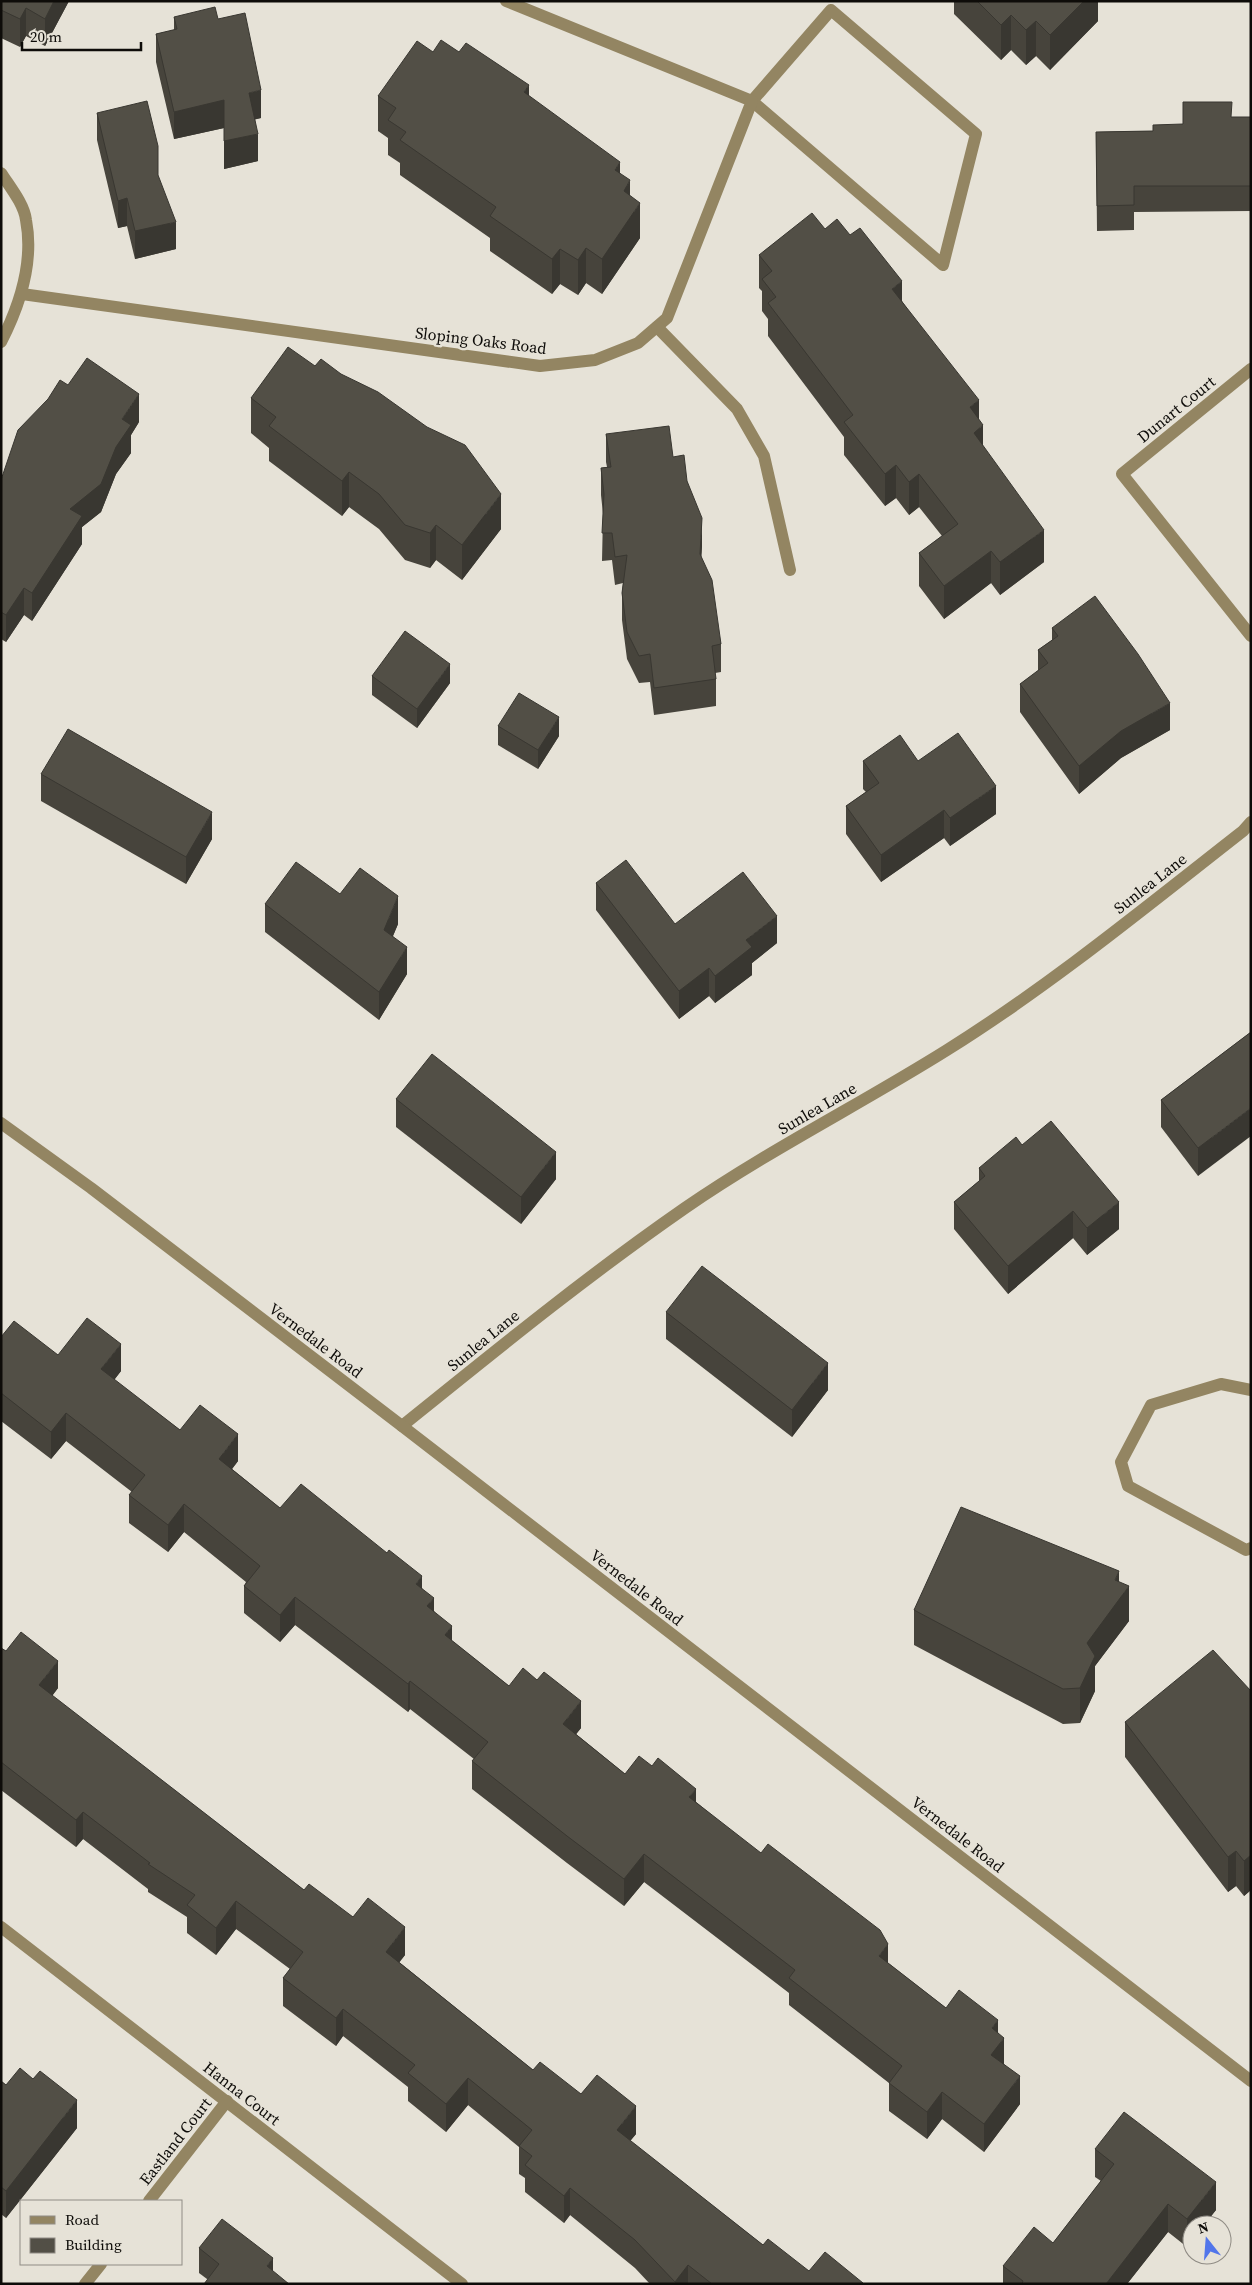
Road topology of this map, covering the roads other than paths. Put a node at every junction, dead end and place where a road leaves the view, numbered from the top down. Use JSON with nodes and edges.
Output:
{"nodes":[{"id":1,"x":506,"y":1,"type":"edge"},
{"id":2,"x":752,"y":101,"type":"junction"},
{"id":3,"x":1,"y":173,"type":"edge"},
{"id":4,"x":22,"y":294,"type":"junction"},
{"id":5,"x":657,"y":327,"type":"junction"},
{"id":6,"x":1,"y":342,"type":"edge"},
{"id":7,"x":1251,"y":369,"type":"edge"},
{"id":8,"x":790,"y":570,"type":"dead end"},
{"id":9,"x":1251,"y":636,"type":"edge"},
{"id":10,"x":1251,"y":822,"type":"edge"},
{"id":11,"x":1,"y":1123,"type":"edge"},
{"id":12,"x":1251,"y":1390,"type":"edge"},
{"id":13,"x":402,"y":1426,"type":"junction"},
{"id":14,"x":1251,"y":1548,"type":"edge"},
{"id":15,"x":1,"y":1927,"type":"edge"},
{"id":16,"x":1251,"y":2081,"type":"edge"},
{"id":17,"x":226,"y":2101,"type":"junction"},
{"id":18,"x":150,"y":2200,"type":"edge"},
{"id":19,"x":100,"y":2265,"type":"edge"},
{"id":20,"x":85,"y":2284,"type":"edge"},
{"id":21,"x":462,"y":2284,"type":"edge"}],
"edges":[{"from":1,"to":2,"type":"street"},
{"from":2,"to":2,"type":"street"},
{"from":2,"to":5,"type":"street","name":"Sloping Oaks Road"},
{"from":3,"to":4,"type":"street"},
{"from":4,"to":5,"type":"street","name":"Sloping Oaks Road"},
{"from":4,"to":6,"type":"street"},
{"from":5,"to":8,"type":"street"},
{"from":7,"to":9,"type":"street","name":"Dunart Court"},
{"from":10,"to":13,"type":"street","name":"Sunlea Lane"},
{"from":11,"to":13,"type":"street","name":"Vernedale Road"},
{"from":12,"to":14,"type":"street"},
{"from":13,"to":16,"type":"street","name":"Vernedale Road"},
{"from":15,"to":17,"type":"street","name":"Hanna Court"},
{"from":17,"to":18,"type":"street","name":"Eastland Court"},
{"from":17,"to":21,"type":"street","name":"Hanna Court"},
{"from":19,"to":20,"type":"street"}]}
